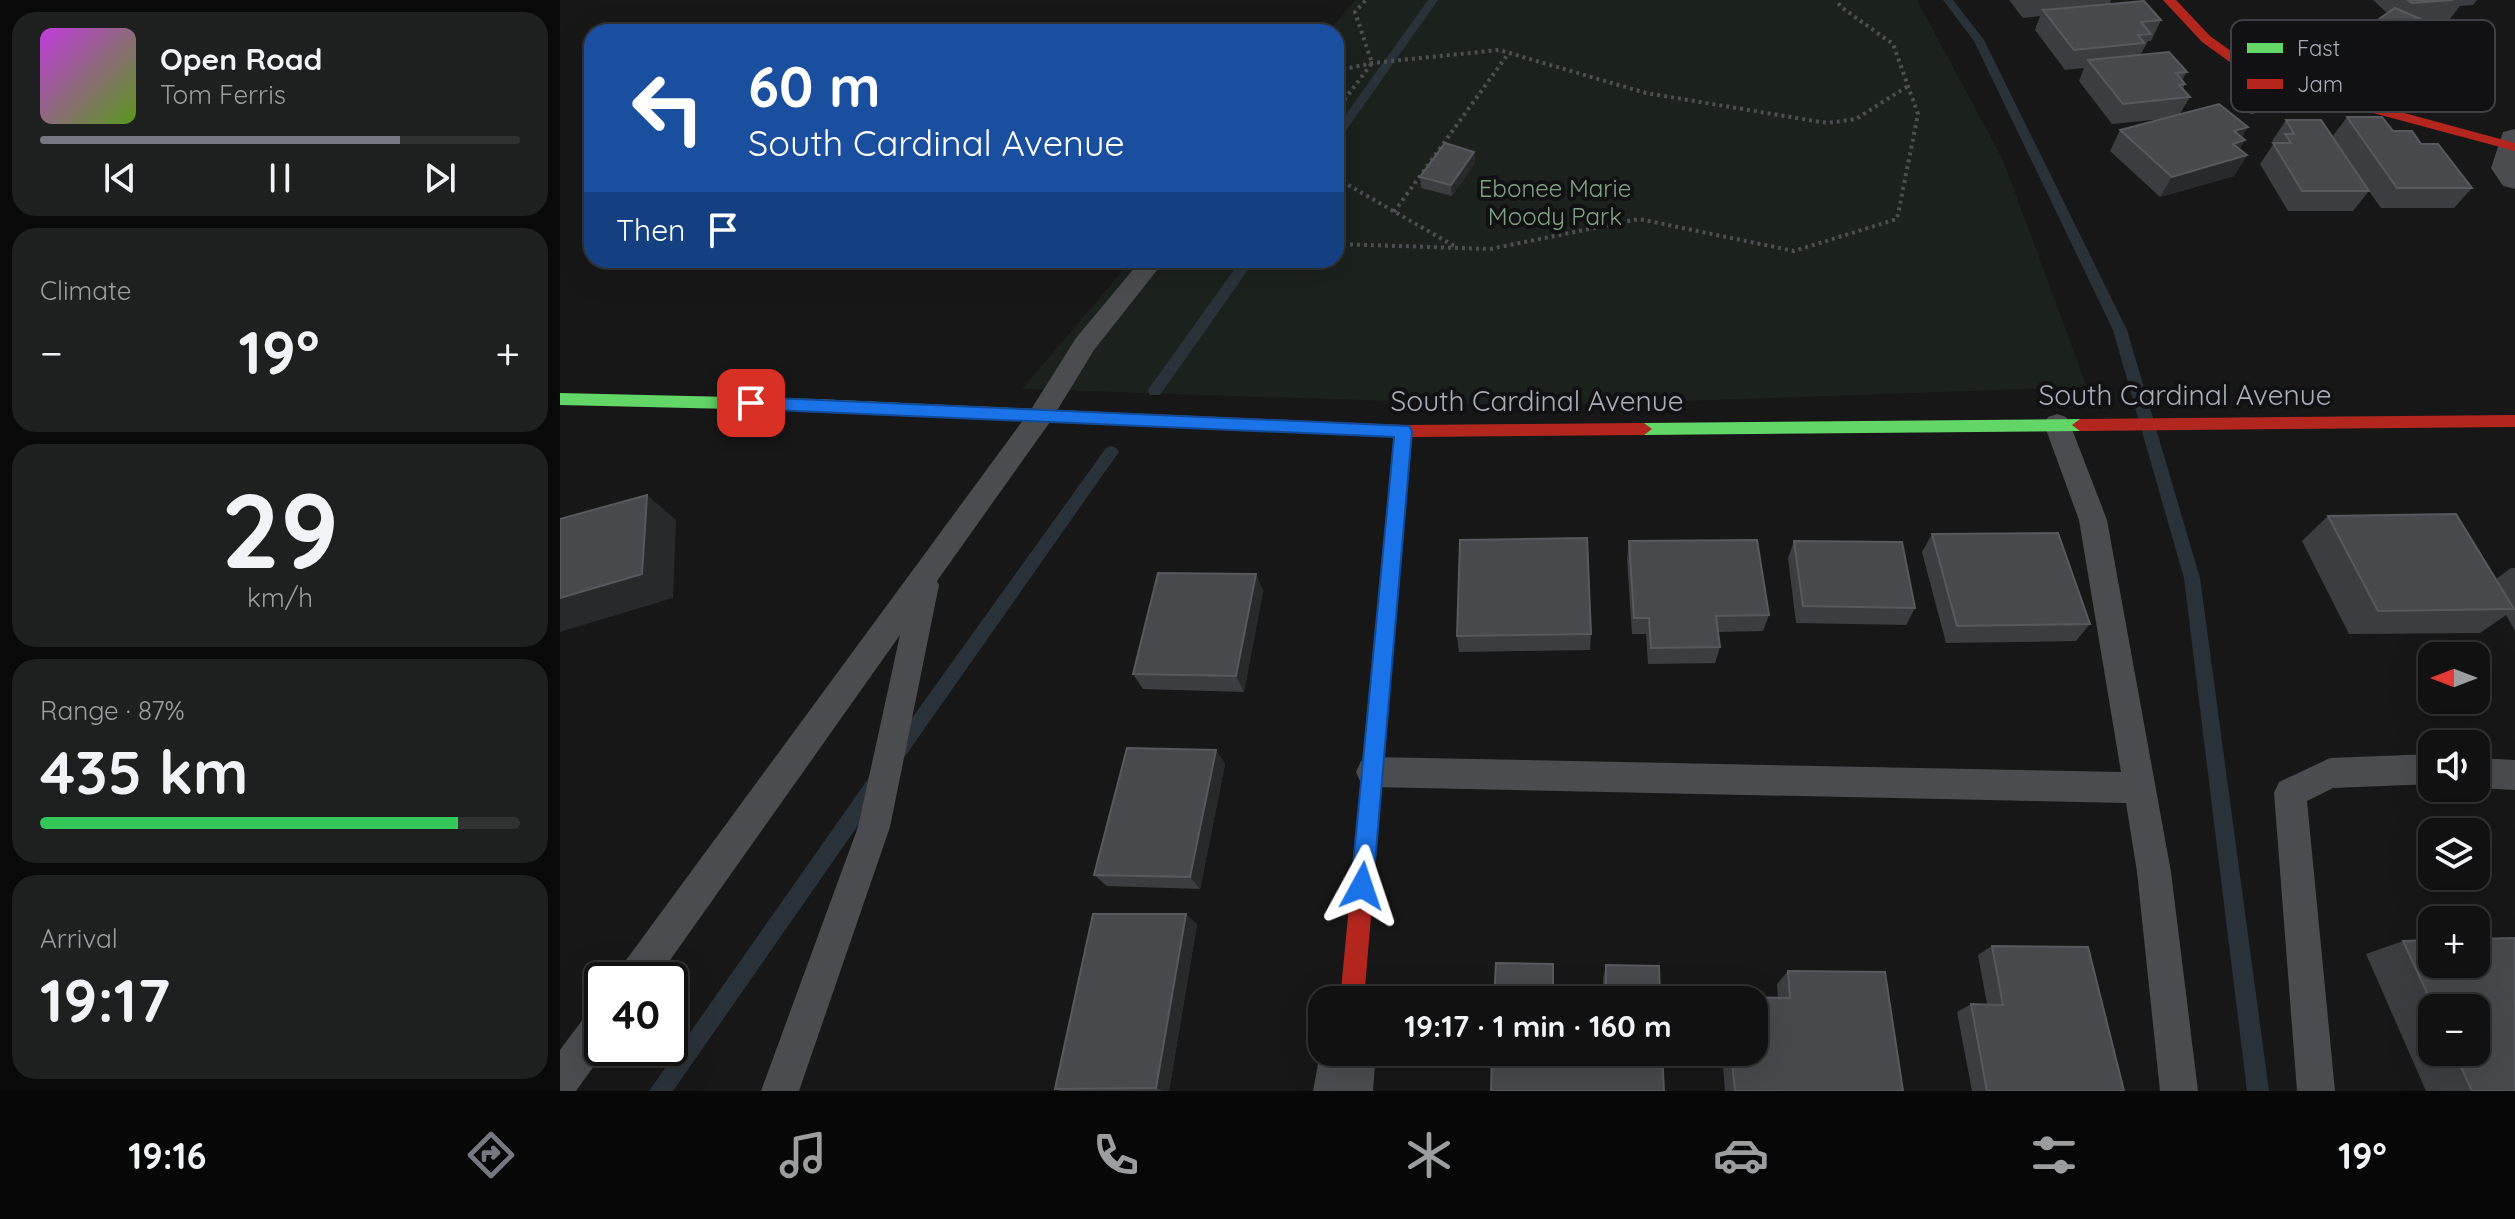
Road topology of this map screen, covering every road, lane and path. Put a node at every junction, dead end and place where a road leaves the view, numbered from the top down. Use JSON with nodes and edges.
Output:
{"nodes":[{"id":1,"x":1366,"y":0,"type":"edge"},
{"id":2,"x":1836,"y":0,"type":"edge"},
{"id":3,"x":2169,"y":0,"type":"edge"},
{"id":4,"x":1508,"y":53,"type":"junction"},
{"id":5,"x":2231,"y":57,"type":"edge"},
{"id":6,"x":1372,"y":63,"type":"junction"},
{"id":7,"x":1344,"y":69,"type":"edge"},
{"id":8,"x":1908,"y":86,"type":"junction"},
{"id":9,"x":1344,"y":100,"type":"edge"},
{"id":10,"x":2370,"y":112,"type":"edge"},
{"id":11,"x":2513,"y":158,"type":"edge"},
{"id":12,"x":1344,"y":183,"type":"edge"},
{"id":13,"x":1394,"y":212,"type":"junction"},
{"id":14,"x":1344,"y":244,"type":"edge"},
{"id":15,"x":1457,"y":248,"type":"junction"},
{"id":16,"x":1147,"y":268,"type":"edge"},
{"id":17,"x":560,"y":399,"type":"edge"},
{"id":18,"x":1041,"y":415,"type":"junction"},
{"id":19,"x":2515,"y":421,"type":"edge"},
{"id":20,"x":2057,"y":424,"type":"junction"},
{"id":21,"x":1403,"y":431,"type":"junction"},
{"id":22,"x":927,"y":575,"type":"junction"},
{"id":23,"x":2418,"y":770,"type":"edge"},
{"id":24,"x":1372,"y":772,"type":"junction"},
{"id":25,"x":2490,"y":774,"type":"edge"},
{"id":26,"x":2515,"y":775,"type":"edge"},
{"id":27,"x":2139,"y":788,"type":"junction"},
{"id":28,"x":647,"y":962,"type":"edge"},
{"id":29,"x":1353,"y":986,"type":"edge"},
{"id":30,"x":584,"y":1048,"type":"edge"},
{"id":31,"x":1346,"y":1066,"type":"edge"},
{"id":32,"x":560,"y":1081,"type":"edge"},
{"id":33,"x":780,"y":1091,"type":"edge"},
{"id":34,"x":1343,"y":1091,"type":"edge"},
{"id":35,"x":2179,"y":1091,"type":"edge"},
{"id":36,"x":2316,"y":1091,"type":"edge"}],
"edges":[{"from":1,"to":6,"type":"path"},
{"from":2,"to":8,"type":"path"},
{"from":3,"to":5,"type":"main road"},
{"from":4,"to":6,"type":"path"},
{"from":4,"to":8,"type":"path"},
{"from":4,"to":13,"type":"path"},
{"from":6,"to":7,"type":"path"},
{"from":6,"to":9,"type":"path"},
{"from":8,"to":15,"type":"path"},
{"from":10,"to":11,"type":"main road"},
{"from":12,"to":13,"type":"path"},
{"from":13,"to":15,"type":"path"},
{"from":14,"to":15,"type":"path"},
{"from":16,"to":18,"type":"lane"},
{"from":17,"to":18,"type":"main road","name":"South Cardinal Avenue"},
{"from":18,"to":21,"type":"main road","name":"South Cardinal Avenue"},
{"from":18,"to":22,"type":"lane"},
{"from":19,"to":20,"type":"main road","name":"South Cardinal Avenue"},
{"from":20,"to":21,"type":"main road","name":"South Cardinal Avenue"},
{"from":20,"to":27,"type":"lane"},
{"from":21,"to":24,"type":"main road"},
{"from":22,"to":28,"type":"lane"},
{"from":22,"to":33,"type":"lane"},
{"from":23,"to":36,"type":"lane"},
{"from":24,"to":27,"type":"lane"},
{"from":24,"to":29,"type":"main road"},
{"from":25,"to":26,"type":"lane"},
{"from":27,"to":35,"type":"lane"},
{"from":30,"to":32,"type":"lane"},
{"from":31,"to":34,"type":"street"}]}
